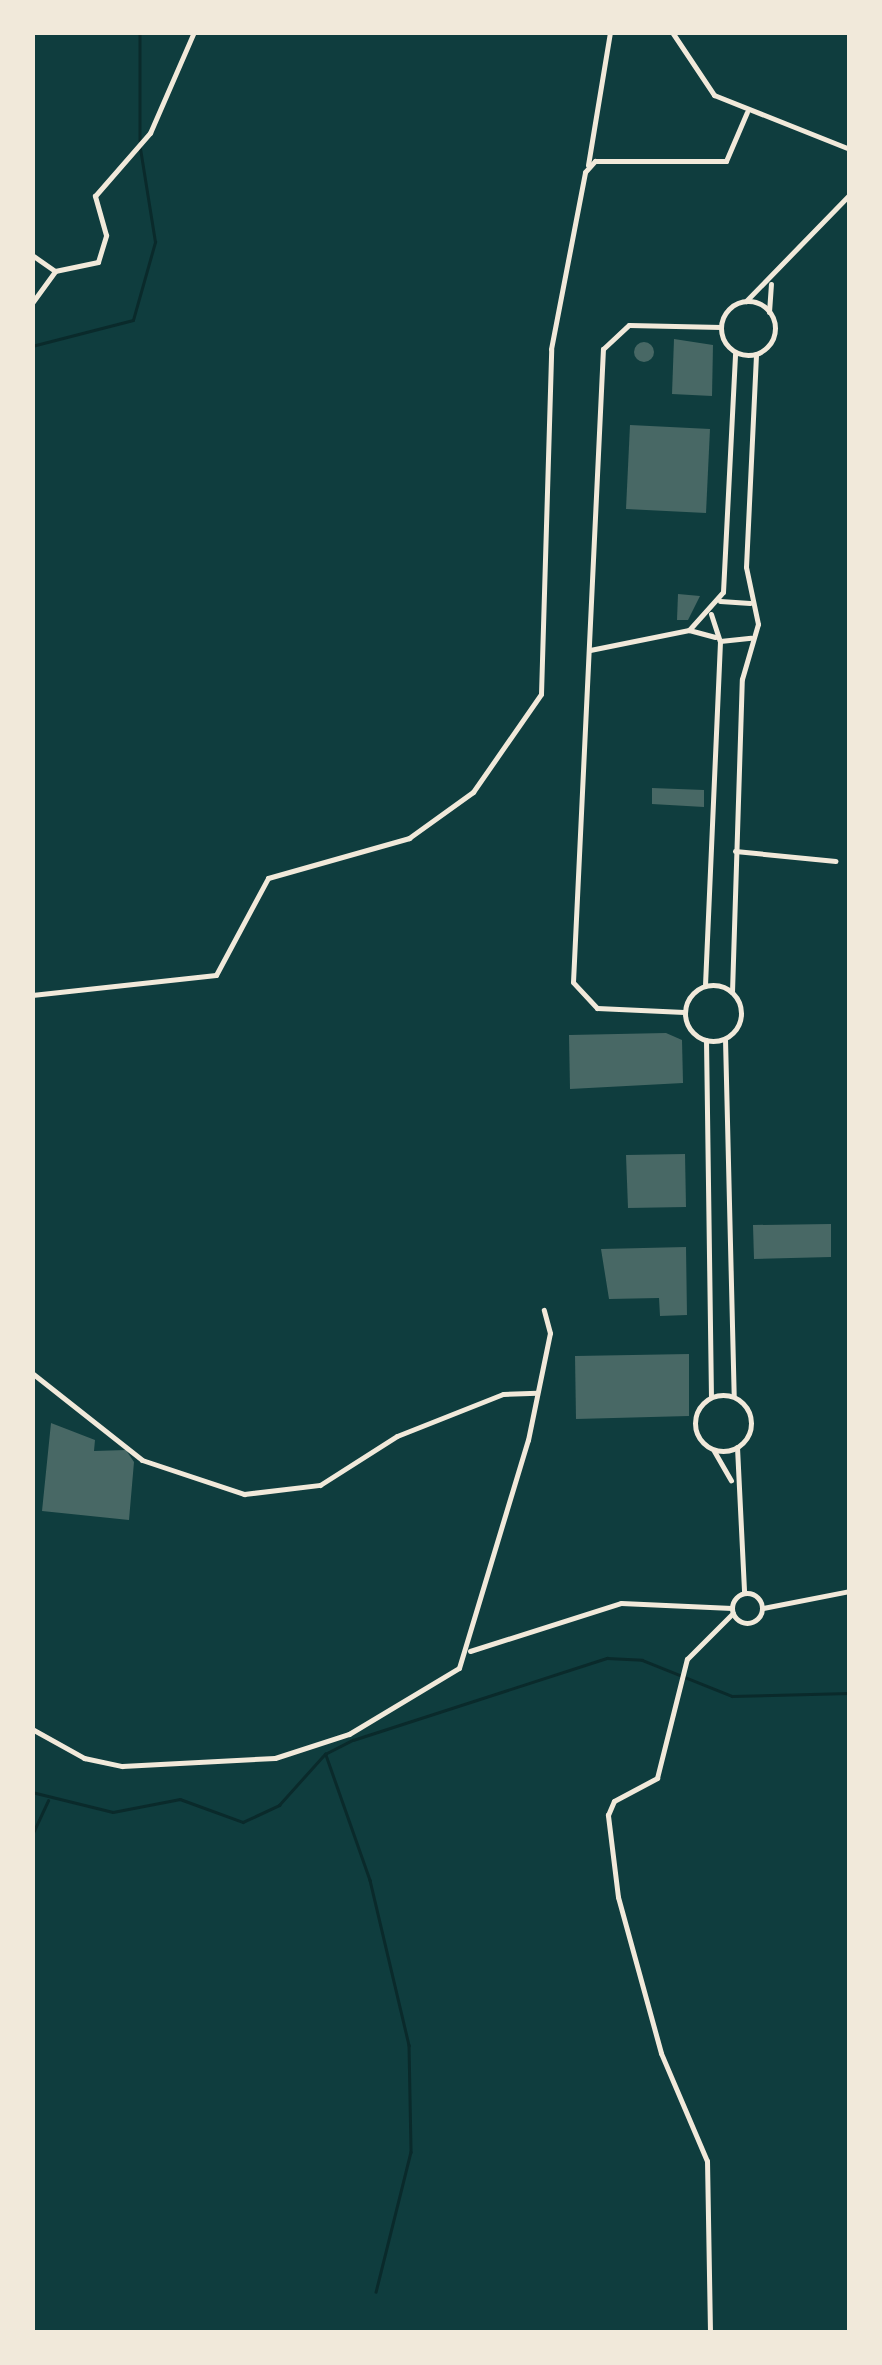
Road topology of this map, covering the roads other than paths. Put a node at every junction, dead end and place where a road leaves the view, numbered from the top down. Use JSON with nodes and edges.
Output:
{"nodes":[{"id":1,"x":194,"y":32,"type":"edge"},
{"id":2,"x":610,"y":32,"type":"edge"},
{"id":3,"x":672,"y":32,"type":"edge"},
{"id":4,"x":747,"y":112,"type":"junction"},
{"id":5,"x":850,"y":148,"type":"edge"},
{"id":6,"x":588,"y":165,"type":"junction"},
{"id":7,"x":847,"y":198,"type":"edge"},
{"id":8,"x":32,"y":255,"type":"edge"},
{"id":9,"x":54,"y":270,"type":"junction"},
{"id":10,"x":771,"y":282,"type":"junction"},
{"id":11,"x":746,"y":301,"type":"junction"},
{"id":12,"x":32,"y":303,"type":"edge"},
{"id":13,"x":770,"y":312,"type":"junction"},
{"id":14,"x":721,"y":327,"type":"junction"},
{"id":15,"x":735,"y":352,"type":"junction"},
{"id":16,"x":756,"y":354,"type":"junction"},
{"id":17,"x":720,"y":601,"type":"junction"},
{"id":18,"x":751,"y":604,"type":"junction"},
{"id":19,"x":712,"y":611,"type":"junction"},
{"id":20,"x":689,"y":630,"type":"junction"},
{"id":21,"x":753,"y":636,"type":"junction"},
{"id":22,"x":718,"y":639,"type":"junction"},
{"id":23,"x":590,"y":650,"type":"junction"},
{"id":24,"x":734,"y":851,"type":"junction"},
{"id":25,"x":836,"y":861,"type":"dead end"},
{"id":26,"x":706,"y":985,"type":"junction"},
{"id":27,"x":732,"y":992,"type":"junction"},
{"id":28,"x":32,"y":995,"type":"edge"},
{"id":29,"x":684,"y":1012,"type":"junction"},
{"id":30,"x":724,"y":1038,"type":"junction"},
{"id":31,"x":706,"y":1040,"type":"junction"},
{"id":32,"x":544,"y":1310,"type":"dead end"},
{"id":33,"x":32,"y":1373,"type":"edge"},
{"id":34,"x":537,"y":1393,"type":"junction"},
{"id":35,"x":734,"y":1396,"type":"junction"},
{"id":36,"x":711,"y":1397,"type":"junction"},
{"id":37,"x":738,"y":1447,"type":"junction"},
{"id":38,"x":711,"y":1448,"type":"junction"},
{"id":39,"x":732,"y":1483,"type":"junction"},
{"id":40,"x":850,"y":1591,"type":"edge"},
{"id":41,"x":744,"y":1592,"type":"junction"},
{"id":42,"x":763,"y":1608,"type":"junction"},
{"id":43,"x":732,"y":1610,"type":"junction"},
{"id":44,"x":470,"y":1651,"type":"junction"},
{"id":45,"x":32,"y":1729,"type":"edge"},
{"id":46,"x":710,"y":2332,"type":"edge"}],
"edges":[{"from":1,"to":9,"type":"street"},
{"from":2,"to":6,"type":"street"},
{"from":3,"to":4,"type":"street"},
{"from":4,"to":5,"type":"street"},
{"from":4,"to":6,"type":"street"},
{"from":6,"to":28,"type":"street"},
{"from":7,"to":10,"type":"street"},
{"from":8,"to":9,"type":"street"},
{"from":9,"to":12,"type":"street"},
{"from":10,"to":11,"type":"street"},
{"from":10,"to":13,"type":"street"},
{"from":11,"to":13,"type":"street"},
{"from":11,"to":14,"type":"street"},
{"from":13,"to":16,"type":"street"},
{"from":14,"to":15,"type":"street"},
{"from":14,"to":23,"type":"street"},
{"from":15,"to":16,"type":"street"},
{"from":15,"to":17,"type":"street"},
{"from":16,"to":18,"type":"street"},
{"from":17,"to":18,"type":"street"},
{"from":17,"to":19,"type":"street"},
{"from":18,"to":21,"type":"street"},
{"from":19,"to":20,"type":"street"},
{"from":19,"to":22,"type":"street"},
{"from":20,"to":22,"type":"street"},
{"from":20,"to":23,"type":"street"},
{"from":21,"to":22,"type":"street"},
{"from":21,"to":24,"type":"street"},
{"from":22,"to":26,"type":"street"},
{"from":23,"to":29,"type":"street"},
{"from":24,"to":25,"type":"street"},
{"from":24,"to":27,"type":"street"},
{"from":26,"to":27,"type":"street"},
{"from":26,"to":29,"type":"street"},
{"from":27,"to":30,"type":"street"},
{"from":29,"to":31,"type":"street"},
{"from":30,"to":31,"type":"street"},
{"from":30,"to":35,"type":"street"},
{"from":31,"to":36,"type":"street"},
{"from":32,"to":34,"type":"street"},
{"from":33,"to":34,"type":"street"},
{"from":34,"to":44,"type":"street"},
{"from":35,"to":36,"type":"street"},
{"from":35,"to":37,"type":"street"},
{"from":36,"to":38,"type":"street"},
{"from":37,"to":38,"type":"street"},
{"from":37,"to":39,"type":"street"},
{"from":38,"to":39,"type":"street"},
{"from":39,"to":41,"type":"street"},
{"from":40,"to":42,"type":"street"},
{"from":41,"to":42,"type":"street"},
{"from":41,"to":43,"type":"street"},
{"from":42,"to":43,"type":"street"},
{"from":43,"to":44,"type":"street"},
{"from":43,"to":46,"type":"street"},
{"from":44,"to":45,"type":"street"}]}
